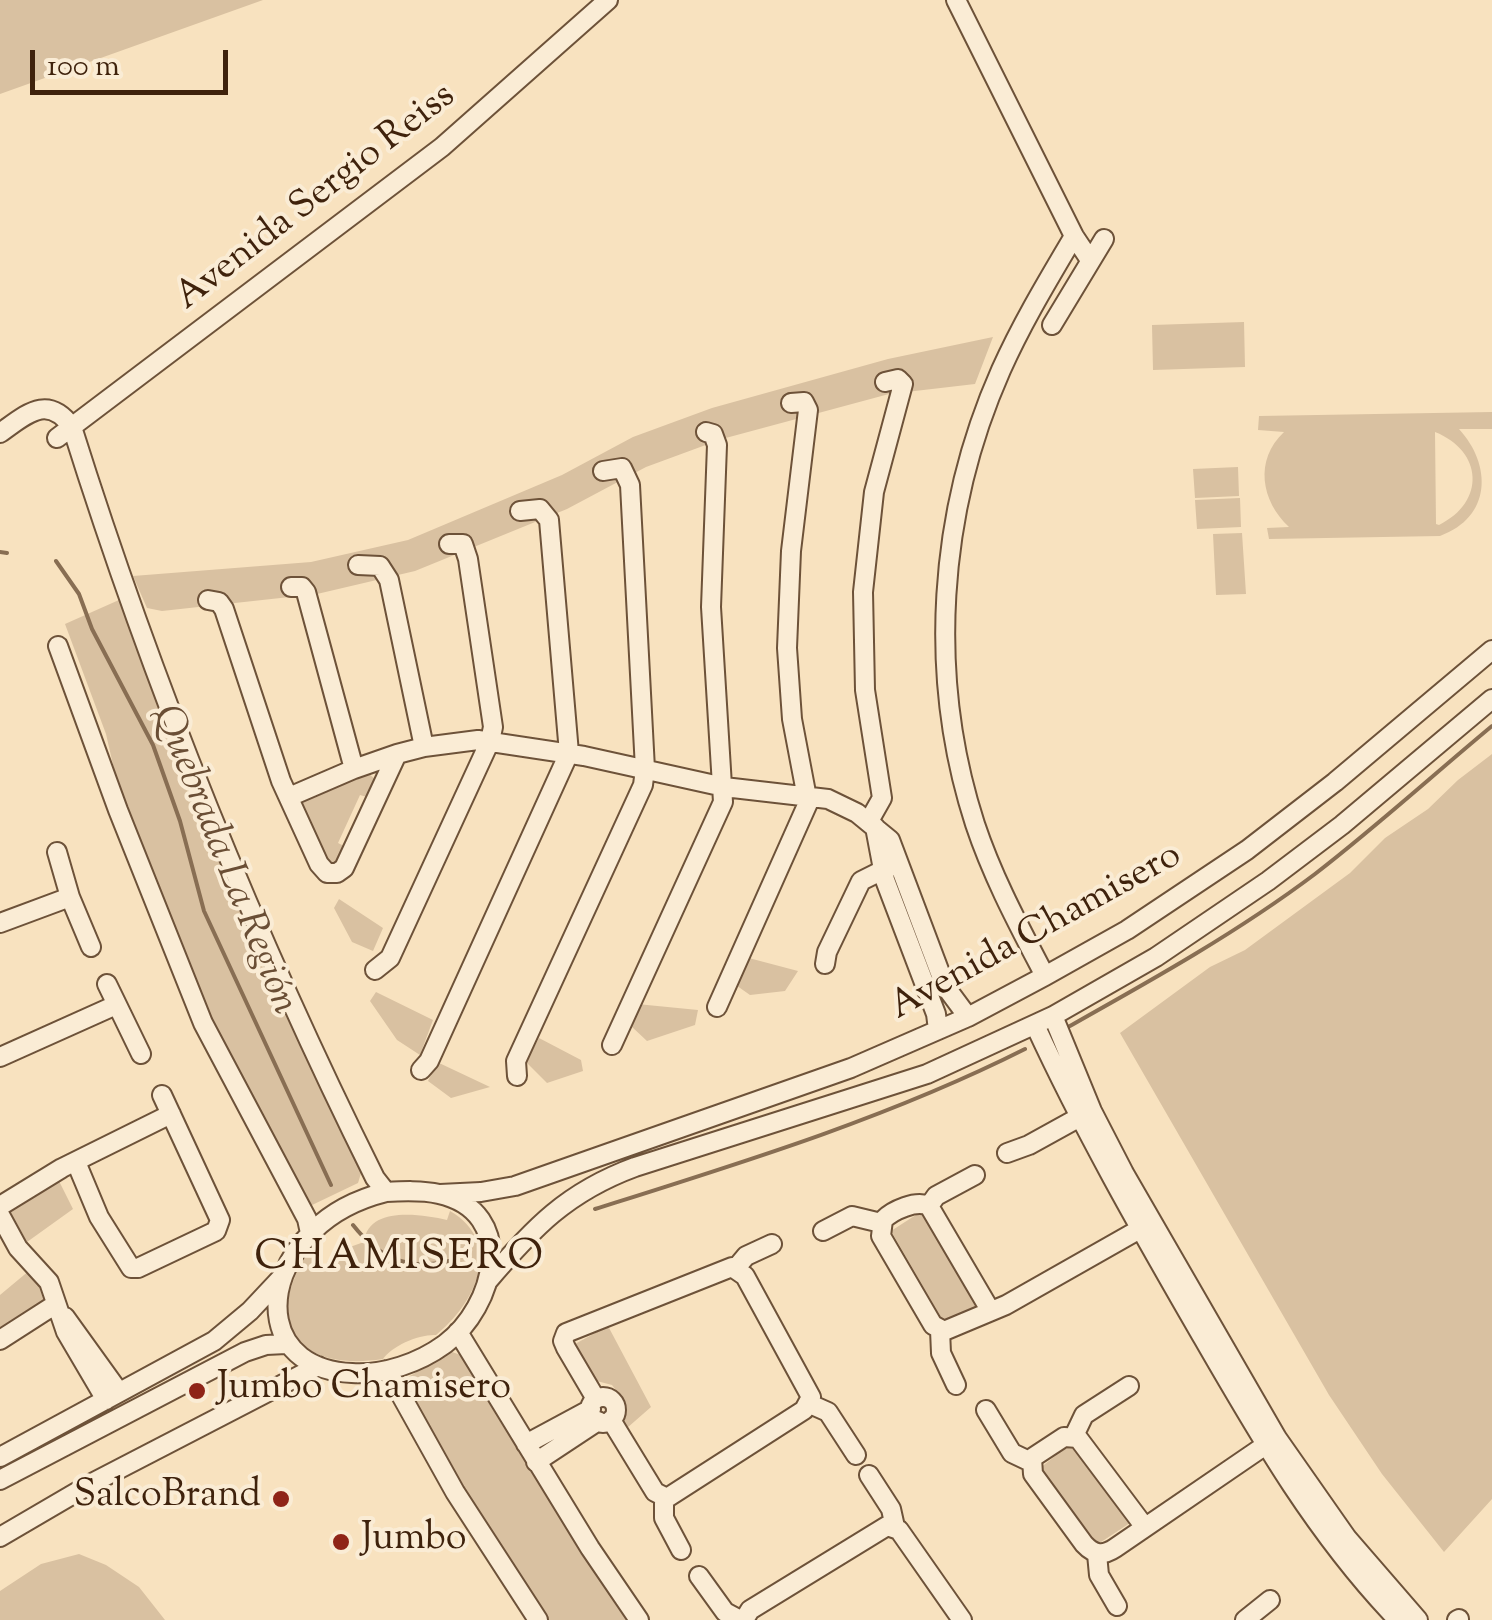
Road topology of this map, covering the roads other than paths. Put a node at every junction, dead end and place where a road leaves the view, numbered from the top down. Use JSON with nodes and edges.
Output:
{"nodes":[{"id":1,"x":608,"y":0,"type":"edge"},
{"id":2,"x":956,"y":0,"type":"edge"},
{"id":3,"x":1074,"y":236,"type":"junction"},
{"id":4,"x":1104,"y":239,"type":"dead end"},
{"id":5,"x":1090,"y":260,"type":"junction"},
{"id":6,"x":1052,"y":325,"type":"dead end"},
{"id":7,"x":885,"y":382,"type":"dead end"},
{"id":8,"x":792,"y":403,"type":"dead end"},
{"id":9,"x":64,"y":432,"type":"junction"},
{"id":10,"x":706,"y":432,"type":"dead end"},
{"id":11,"x":0,"y":433,"type":"edge"},
{"id":12,"x":603,"y":471,"type":"dead end"},
{"id":13,"x":520,"y":511,"type":"dead end"},
{"id":14,"x":449,"y":544,"type":"dead end"},
{"id":15,"x":358,"y":565,"type":"dead end"},
{"id":16,"x":291,"y":587,"type":"dead end"},
{"id":17,"x":208,"y":600,"type":"dead end"},
{"id":18,"x":58,"y":646,"type":"dead end"},
{"id":19,"x":1492,"y":650,"type":"edge"},
{"id":20,"x":1492,"y":699,"type":"edge"},
{"id":21,"x":490,"y":741,"type":"junction"},
{"id":22,"x":424,"y":746,"type":"junction"},
{"id":23,"x":570,"y":753,"type":"junction"},
{"id":24,"x":397,"y":754,"type":"junction"},
{"id":25,"x":354,"y":768,"type":"junction"},
{"id":26,"x":645,"y":769,"type":"junction"},
{"id":27,"x":724,"y":787,"type":"junction"},
{"id":28,"x":807,"y":796,"type":"junction"},
{"id":29,"x":288,"y":797,"type":"junction"},
{"id":30,"x":872,"y":824,"type":"junction"},
{"id":31,"x":57,"y":852,"type":"dead end"},
{"id":32,"x":892,"y":865,"type":"junction"},
{"id":33,"x":70,"y":896,"type":"junction"},
{"id":34,"x":0,"y":923,"type":"edge"},
{"id":35,"x":92,"y":947,"type":"dead end"},
{"id":36,"x":826,"y":964,"type":"dead end"},
{"id":37,"x":374,"y":970,"type":"dead end"},
{"id":38,"x":1045,"y":976,"type":"junction"},
{"id":39,"x":108,"y":984,"type":"dead end"},
{"id":40,"x":116,"y":1005,"type":"junction"},
{"id":41,"x":717,"y":1007,"type":"dead end"},
{"id":42,"x":1053,"y":1016,"type":"junction"},
{"id":43,"x":968,"y":1017,"type":"junction"},
{"id":44,"x":1035,"y":1025,"type":"junction"},
{"id":45,"x":938,"y":1030,"type":"junction"},
{"id":46,"x":612,"y":1045,"type":"dead end"},
{"id":47,"x":141,"y":1054,"type":"dead end"},
{"id":48,"x":879,"y":1057,"type":"junction"},
{"id":49,"x":0,"y":1058,"type":"edge"},
{"id":50,"x":421,"y":1070,"type":"dead end"},
{"id":51,"x":517,"y":1076,"type":"dead end"},
{"id":52,"x":886,"y":1086,"type":"junction"},
{"id":53,"x":162,"y":1095,"type":"dead end"},
{"id":54,"x":171,"y":1114,"type":"junction"},
{"id":55,"x":1085,"y":1114,"type":"junction"},
{"id":56,"x":1007,"y":1152,"type":"dead end"},
{"id":57,"x":76,"y":1162,"type":"junction"},
{"id":58,"x":975,"y":1174,"type":"dead end"},
{"id":59,"x":386,"y":1192,"type":"junction"},
{"id":60,"x":440,"y":1194,"type":"junction"},
{"id":61,"x":0,"y":1206,"type":"edge"},
{"id":62,"x":929,"y":1206,"type":"junction"},
{"id":63,"x":0,"y":1215,"type":"edge"},
{"id":64,"x":881,"y":1224,"type":"junction"},
{"id":65,"x":1147,"y":1226,"type":"junction"},
{"id":66,"x":823,"y":1231,"type":"dead end"},
{"id":67,"x":310,"y":1233,"type":"junction"},
{"id":68,"x":772,"y":1244,"type":"dead end"},
{"id":69,"x":736,"y":1268,"type":"junction"},
{"id":70,"x":284,"y":1274,"type":"junction"},
{"id":71,"x":487,"y":1282,"type":"junction"},
{"id":72,"x":59,"y":1309,"type":"junction"},
{"id":73,"x":990,"y":1310,"type":"junction"},
{"id":74,"x":940,"y":1330,"type":"junction"},
{"id":75,"x":458,"y":1332,"type":"junction"},
{"id":76,"x":0,"y":1340,"type":"edge"},
{"id":77,"x":286,"y":1344,"type":"junction"},
{"id":78,"x":318,"y":1366,"type":"junction"},
{"id":79,"x":387,"y":1370,"type":"junction"},
{"id":80,"x":956,"y":1385,"type":"dead end"},
{"id":81,"x":1130,"y":1386,"type":"dead end"},
{"id":82,"x":112,"y":1396,"type":"junction"},
{"id":83,"x":810,"y":1404,"type":"junction"},
{"id":84,"x":986,"y":1410,"type":"dead end"},
{"id":85,"x":599,"y":1412,"type":"junction"},
{"id":86,"x":1074,"y":1436,"type":"junction"},
{"id":87,"x":1270,"y":1442,"type":"junction"},
{"id":88,"x":526,"y":1444,"type":"junction"},
{"id":89,"x":856,"y":1455,"type":"dead end"},
{"id":90,"x":0,"y":1457,"type":"edge"},
{"id":91,"x":536,"y":1462,"type":"junction"},
{"id":92,"x":1031,"y":1462,"type":"junction"},
{"id":93,"x":868,"y":1475,"type":"dead end"},
{"id":94,"x":0,"y":1480,"type":"edge"},
{"id":95,"x":664,"y":1498,"type":"junction"},
{"id":96,"x":1144,"y":1526,"type":"junction"},
{"id":97,"x":895,"y":1528,"type":"junction"},
{"id":98,"x":0,"y":1537,"type":"edge"},
{"id":99,"x":1341,"y":1543,"type":"junction"},
{"id":100,"x":681,"y":1550,"type":"dead end"},
{"id":101,"x":1097,"y":1554,"type":"junction"},
{"id":102,"x":700,"y":1576,"type":"dead end"},
{"id":103,"x":1270,"y":1600,"type":"dead end"},
{"id":104,"x":1117,"y":1606,"type":"dead end"},
{"id":105,"x":538,"y":1620,"type":"edge"},
{"id":106,"x":638,"y":1620,"type":"edge"},
{"id":107,"x":742,"y":1620,"type":"edge"},
{"id":108,"x":962,"y":1620,"type":"edge"},
{"id":109,"x":1245,"y":1620,"type":"edge"},
{"id":110,"x":1398,"y":1620,"type":"edge"},
{"id":111,"x":1418,"y":1620,"type":"edge"}],
"edges":[{"from":1,"to":9,"type":"street","name":"Avenida Sergio Reiss"},
{"from":2,"to":3,"type":"street"},
{"from":3,"to":5,"type":"street"},
{"from":3,"to":38,"type":"street"},
{"from":4,"to":5,"type":"street"},
{"from":5,"to":6,"type":"street"},
{"from":7,"to":30,"type":"street"},
{"from":8,"to":28,"type":"street"},
{"from":9,"to":11,"type":"street"},
{"from":9,"to":59,"type":"street"},
{"from":10,"to":27,"type":"street"},
{"from":12,"to":26,"type":"street"},
{"from":13,"to":23,"type":"street"},
{"from":14,"to":21,"type":"street"},
{"from":15,"to":22,"type":"street"},
{"from":16,"to":25,"type":"street"},
{"from":17,"to":29,"type":"street"},
{"from":18,"to":67,"type":"street"},
{"from":19,"to":38,"type":"street","name":"Avenida Chamisero"},
{"from":20,"to":42,"type":"street","name":"Avenida Chamisero"},
{"from":21,"to":22,"type":"street"},
{"from":21,"to":23,"type":"street"},
{"from":21,"to":37,"type":"street"},
{"from":22,"to":24,"type":"street"},
{"from":23,"to":26,"type":"street"},
{"from":23,"to":50,"type":"street"},
{"from":24,"to":25,"type":"street"},
{"from":24,"to":29,"type":"street"},
{"from":25,"to":29,"type":"street"},
{"from":26,"to":27,"type":"street"},
{"from":26,"to":51,"type":"street"},
{"from":27,"to":28,"type":"street"},
{"from":27,"to":46,"type":"street"},
{"from":28,"to":30,"type":"street"},
{"from":28,"to":41,"type":"street"},
{"from":30,"to":32,"type":"street"},
{"from":31,"to":33,"type":"street"},
{"from":32,"to":36,"type":"street"},
{"from":32,"to":43,"type":"street"},
{"from":32,"to":45,"type":"street"},
{"from":33,"to":34,"type":"street"},
{"from":33,"to":35,"type":"street"},
{"from":38,"to":43,"type":"street","name":"Avenida Chamisero"},
{"from":39,"to":40,"type":"street"},
{"from":40,"to":47,"type":"street"},
{"from":40,"to":49,"type":"street"},
{"from":42,"to":44,"type":"street","name":"Avenida Chamisero"},
{"from":42,"to":55,"type":"street"},
{"from":43,"to":45,"type":"street","name":"Avenida Chamisero"},
{"from":44,"to":52,"type":"street","name":"Avenida Chamisero"},
{"from":44,"to":55,"type":"street"},
{"from":45,"to":48,"type":"street","name":"Avenida Chamisero"},
{"from":48,"to":52,"type":"street"},
{"from":48,"to":60,"type":"street","name":"Avenida Chamisero"},
{"from":52,"to":71,"type":"street","name":"Avenida Chamisero"},
{"from":53,"to":54,"type":"street"},
{"from":54,"to":57,"type":"street"},
{"from":54,"to":57,"type":"street"},
{"from":55,"to":56,"type":"street"},
{"from":55,"to":65,"type":"street"},
{"from":57,"to":61,"type":"street"},
{"from":58,"to":62,"type":"street"},
{"from":59,"to":60,"type":"street"},
{"from":59,"to":67,"type":"street"},
{"from":60,"to":71,"type":"street"},
{"from":62,"to":64,"type":"street"},
{"from":62,"to":73,"type":"street"},
{"from":63,"to":72,"type":"street"},
{"from":64,"to":66,"type":"street"},
{"from":64,"to":74,"type":"street"},
{"from":65,"to":73,"type":"street"},
{"from":65,"to":87,"type":"street"},
{"from":67,"to":70,"type":"street"},
{"from":68,"to":69,"type":"street"},
{"from":69,"to":83,"type":"street"},
{"from":69,"to":85,"type":"street"},
{"from":70,"to":77,"type":"street"},
{"from":70,"to":82,"type":"street"},
{"from":71,"to":75,"type":"street"},
{"from":72,"to":76,"type":"street"},
{"from":72,"to":82,"type":"street"},
{"from":73,"to":74,"type":"street"},
{"from":74,"to":80,"type":"street"},
{"from":75,"to":79,"type":"street"},
{"from":75,"to":88,"type":"street"},
{"from":77,"to":78,"type":"street"},
{"from":77,"to":94,"type":"street"},
{"from":78,"to":79,"type":"street"},
{"from":78,"to":98,"type":"street"},
{"from":79,"to":105,"type":"street"},
{"from":81,"to":86,"type":"street"},
{"from":82,"to":90,"type":"street"},
{"from":83,"to":89,"type":"street"},
{"from":83,"to":95,"type":"street"},
{"from":84,"to":92,"type":"street"},
{"from":85,"to":88,"type":"street"},
{"from":85,"to":91,"type":"street"},
{"from":85,"to":95,"type":"street"},
{"from":86,"to":92,"type":"street"},
{"from":86,"to":96,"type":"street"},
{"from":87,"to":96,"type":"street"},
{"from":87,"to":99,"type":"street"},
{"from":88,"to":91,"type":"street"},
{"from":91,"to":106,"type":"street"},
{"from":92,"to":101,"type":"street"},
{"from":93,"to":97,"type":"street"},
{"from":95,"to":100,"type":"street"},
{"from":96,"to":101,"type":"street"},
{"from":97,"to":107,"type":"street"},
{"from":97,"to":108,"type":"street"},
{"from":99,"to":110,"type":"street"},
{"from":99,"to":111,"type":"street"},
{"from":101,"to":104,"type":"street"},
{"from":102,"to":107,"type":"street"},
{"from":103,"to":109,"type":"street"}]}
